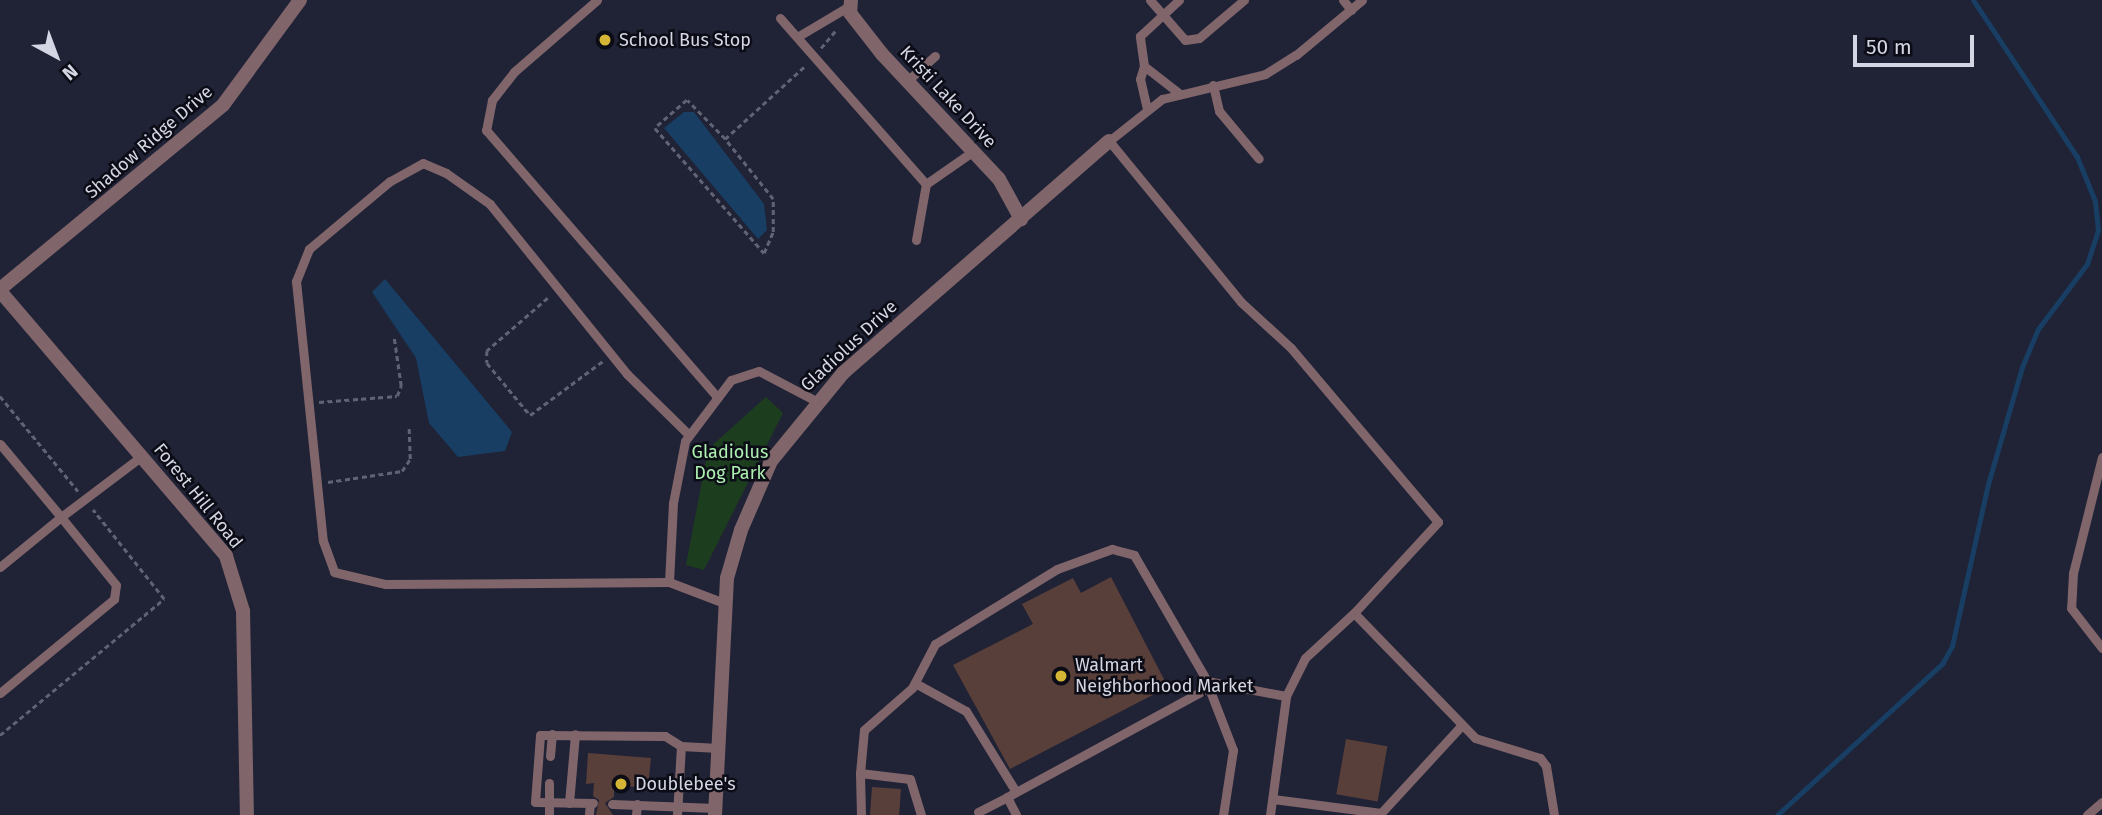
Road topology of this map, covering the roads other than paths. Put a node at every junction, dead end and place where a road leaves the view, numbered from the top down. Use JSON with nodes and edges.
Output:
{"nodes":[{"id":1,"x":300,"y":0,"type":"edge"},
{"id":2,"x":597,"y":0,"type":"edge"},
{"id":3,"x":1150,"y":0,"type":"edge"},
{"id":4,"x":1179,"y":0,"type":"edge"},
{"id":5,"x":1244,"y":0,"type":"edge"},
{"id":6,"x":1343,"y":0,"type":"edge"},
{"id":7,"x":1362,"y":0,"type":"edge"},
{"id":8,"x":851,"y":6,"type":"edge"},
{"id":9,"x":1351,"y":10,"type":"junction"},
{"id":10,"x":1162,"y":14,"type":"junction"},
{"id":11,"x":780,"y":18,"type":"dead end"},
{"id":12,"x":797,"y":37,"type":"junction"},
{"id":13,"x":935,"y":56,"type":"dead end"},
{"id":14,"x":1143,"y":65,"type":"junction"},
{"id":15,"x":906,"y":82,"type":"junction"},
{"id":16,"x":1213,"y":85,"type":"junction"},
{"id":17,"x":1180,"y":94,"type":"junction"},
{"id":18,"x":1147,"y":109,"type":"junction"},
{"id":19,"x":1110,"y":141,"type":"junction"},
{"id":20,"x":972,"y":152,"type":"junction"},
{"id":21,"x":1259,"y":159,"type":"dead end"},
{"id":22,"x":926,"y":184,"type":"junction"},
{"id":23,"x":1021,"y":219,"type":"junction"},
{"id":24,"x":916,"y":240,"type":"dead end"},
{"id":25,"x":0,"y":290,"type":"edge"},
{"id":26,"x":718,"y":398,"type":"junction"},
{"id":27,"x":816,"y":401,"type":"junction"},
{"id":28,"x":689,"y":435,"type":"junction"},
{"id":29,"x":0,"y":444,"type":"edge"},
{"id":30,"x":142,"y":456,"type":"junction"},
{"id":31,"x":2102,"y":457,"type":"edge"},
{"id":32,"x":61,"y":517,"type":"junction"},
{"id":33,"x":0,"y":568,"type":"edge"},
{"id":34,"x":669,"y":582,"type":"junction"},
{"id":35,"x":724,"y":603,"type":"junction"},
{"id":36,"x":1354,"y":613,"type":"junction"},
{"id":37,"x":2102,"y":648,"type":"edge"},
{"id":38,"x":915,"y":683,"type":"junction"},
{"id":39,"x":1208,"y":684,"type":"junction"},
{"id":40,"x":0,"y":692,"type":"edge"},
{"id":41,"x":1286,"y":696,"type":"junction"},
{"id":42,"x":1461,"y":726,"type":"junction"},
{"id":43,"x":552,"y":734,"type":"junction"},
{"id":44,"x":575,"y":734,"type":"junction"},
{"id":45,"x":681,"y":746,"type":"junction"},
{"id":46,"x":718,"y":748,"type":"junction"},
{"id":47,"x":550,"y":756,"type":"dead end"},
{"id":48,"x":860,"y":773,"type":"junction"},
{"id":49,"x":549,"y":783,"type":"dead end"},
{"id":50,"x":1011,"y":795,"type":"junction"},
{"id":51,"x":1273,"y":799,"type":"junction"},
{"id":52,"x":2102,"y":802,"type":"edge"},
{"id":53,"x":549,"y":803,"type":"junction"},
{"id":54,"x":569,"y":803,"type":"junction"},
{"id":55,"x":612,"y":804,"type":"dead end"},
{"id":56,"x":637,"y":804,"type":"junction"},
{"id":57,"x":677,"y":810,"type":"edge"},
{"id":58,"x":715,"y":811,"type":"edge"},
{"id":59,"x":1323,"y":811,"type":"edge"},
{"id":60,"x":589,"y":814,"type":"edge"},
{"id":61,"x":976,"y":814,"type":"edge"},
{"id":62,"x":247,"y":815,"type":"edge"},
{"id":63,"x":549,"y":815,"type":"edge"},
{"id":64,"x":636,"y":815,"type":"edge"},
{"id":65,"x":861,"y":815,"type":"edge"},
{"id":66,"x":921,"y":815,"type":"edge"},
{"id":67,"x":1016,"y":815,"type":"edge"},
{"id":68,"x":1223,"y":815,"type":"edge"},
{"id":69,"x":1270,"y":815,"type":"edge"},
{"id":70,"x":1554,"y":815,"type":"edge"},
{"id":71,"x":2087,"y":815,"type":"edge"}],
"edges":[{"from":1,"to":25,"type":"street","name":"Shadow Ridge Drive"},
{"from":2,"to":26,"type":"lane"},
{"from":3,"to":10,"type":"lane"},
{"from":4,"to":10,"type":"lane"},
{"from":5,"to":10,"type":"lane"},
{"from":6,"to":9,"type":"lane"},
{"from":7,"to":9,"type":"lane"},
{"from":8,"to":12,"type":"lane"},
{"from":8,"to":15,"type":"street","name":"Kristi Lake Drive"},
{"from":9,"to":16,"type":"lane"},
{"from":10,"to":14,"type":"lane"},
{"from":11,"to":12,"type":"lane"},
{"from":12,"to":22,"type":"lane"},
{"from":13,"to":15,"type":"lane"},
{"from":14,"to":17,"type":"lane"},
{"from":14,"to":18,"type":"lane"},
{"from":15,"to":20,"type":"street","name":"Kristi Lake Drive"},
{"from":16,"to":17,"type":"lane"},
{"from":16,"to":21,"type":"lane"},
{"from":17,"to":18,"type":"lane"},
{"from":18,"to":19,"type":"lane"},
{"from":19,"to":23,"type":"street","name":"Gladiolus Drive"},
{"from":19,"to":36,"type":"lane"},
{"from":20,"to":22,"type":"lane"},
{"from":20,"to":23,"type":"street","name":"Kristi Lake Drive"},
{"from":22,"to":24,"type":"lane"},
{"from":23,"to":27,"type":"street","name":"Gladiolus Drive"},
{"from":25,"to":30,"type":"street","name":"Forest Hill Road"},
{"from":26,"to":27,"type":"lane"},
{"from":26,"to":28,"type":"lane"},
{"from":27,"to":35,"type":"street","name":"Gladiolus Drive"},
{"from":28,"to":34,"type":"lane"},
{"from":28,"to":34,"type":"lane"},
{"from":29,"to":32,"type":"lane"},
{"from":30,"to":32,"type":"lane"},
{"from":30,"to":62,"type":"street","name":"Forest Hill Road"},
{"from":31,"to":37,"type":"lane"},
{"from":32,"to":33,"type":"lane"},
{"from":32,"to":40,"type":"lane"},
{"from":34,"to":35,"type":"lane"},
{"from":35,"to":46,"type":"street","name":"Gladiolus Drive"},
{"from":36,"to":41,"type":"lane"},
{"from":36,"to":42,"type":"lane"},
{"from":38,"to":39,"type":"lane"},
{"from":38,"to":48,"type":"lane"},
{"from":38,"to":50,"type":"lane"},
{"from":39,"to":41,"type":"lane"},
{"from":39,"to":50,"type":"lane"},
{"from":39,"to":68,"type":"lane"},
{"from":41,"to":51,"type":"lane"},
{"from":42,"to":59,"type":"lane"},
{"from":42,"to":70,"type":"lane"},
{"from":43,"to":44,"type":"lane"},
{"from":43,"to":47,"type":"lane"},
{"from":43,"to":53,"type":"lane"},
{"from":44,"to":45,"type":"lane"},
{"from":44,"to":54,"type":"lane"},
{"from":45,"to":46,"type":"lane"},
{"from":45,"to":57,"type":"lane"},
{"from":46,"to":58,"type":"street","name":"Gladiolus Drive"},
{"from":48,"to":65,"type":"lane"},
{"from":48,"to":66,"type":"lane"},
{"from":49,"to":53,"type":"lane"},
{"from":50,"to":61,"type":"lane"},
{"from":50,"to":67,"type":"lane"},
{"from":51,"to":59,"type":"lane"},
{"from":51,"to":69,"type":"lane"},
{"from":52,"to":71,"type":"lane"},
{"from":53,"to":54,"type":"lane"},
{"from":53,"to":63,"type":"lane"},
{"from":54,"to":60,"type":"lane"},
{"from":55,"to":56,"type":"lane"},
{"from":56,"to":57,"type":"lane"},
{"from":56,"to":64,"type":"lane"},
{"from":57,"to":58,"type":"lane"}]}
